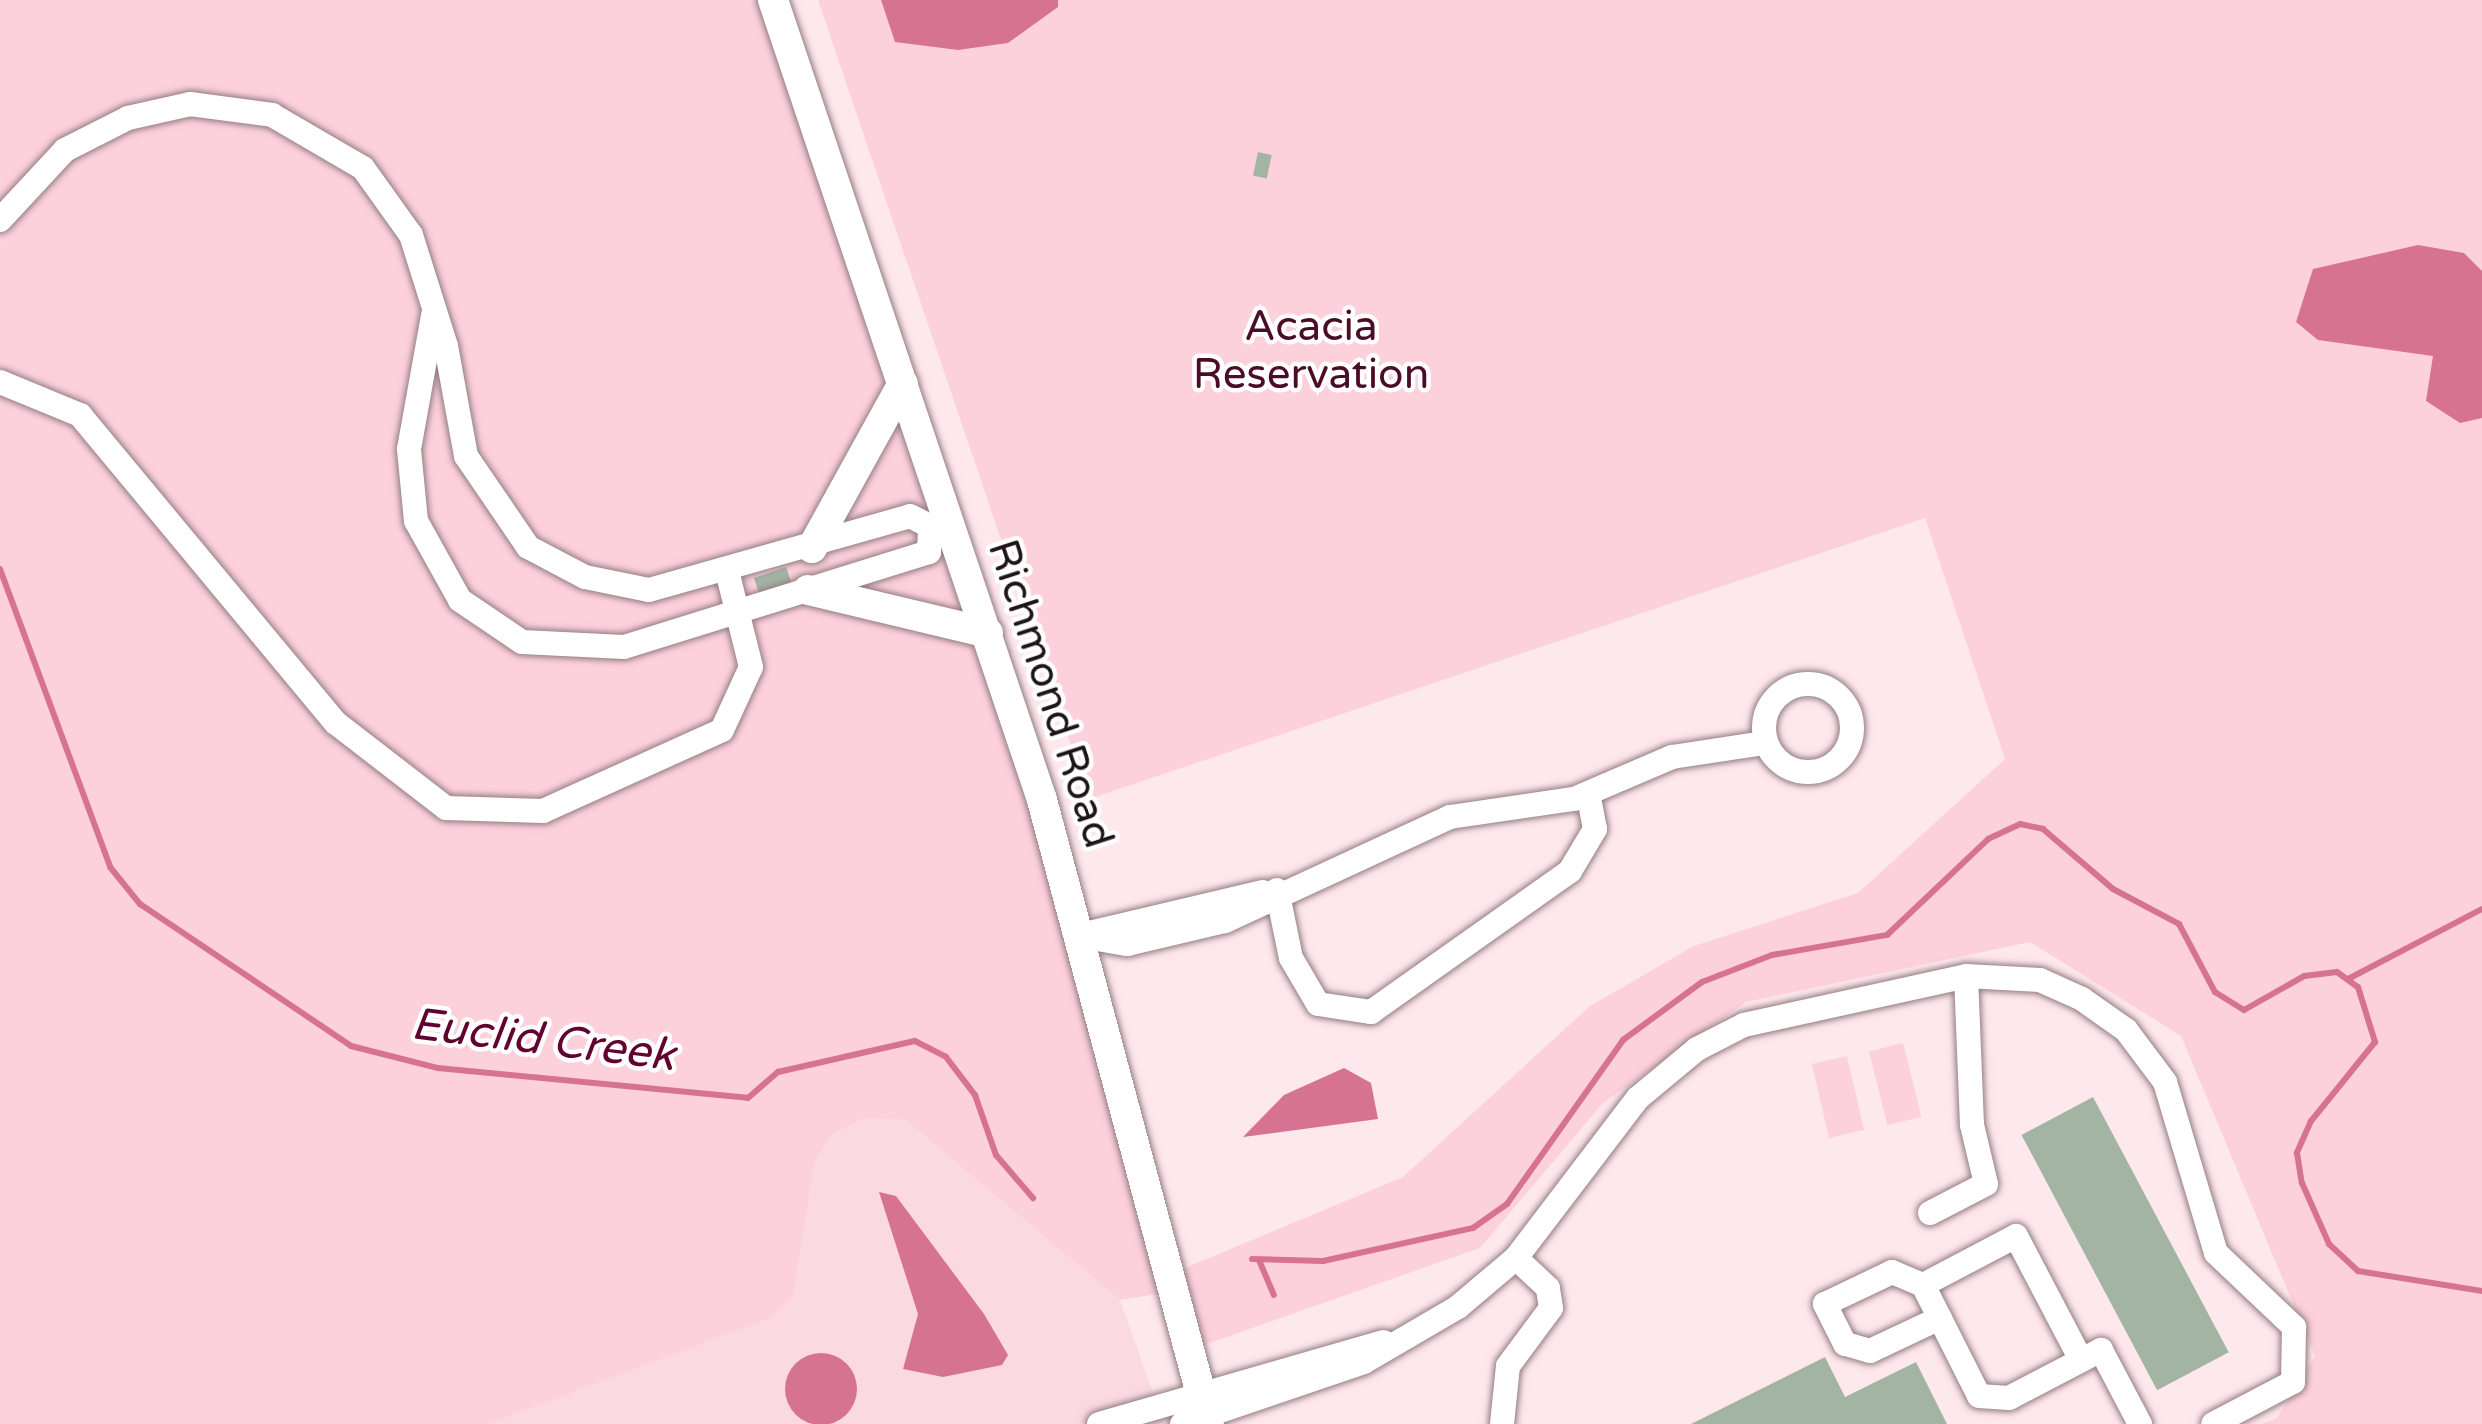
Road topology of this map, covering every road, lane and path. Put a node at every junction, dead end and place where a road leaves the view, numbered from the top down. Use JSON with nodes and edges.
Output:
{"nodes":[{"id":1,"x":773,"y":0,"type":"edge"},
{"id":2,"x":0,"y":220,"type":"edge"},
{"id":3,"x":433,"y":315,"type":"junction"},
{"id":4,"x":0,"y":382,"type":"edge"},
{"id":5,"x":903,"y":382,"type":"junction"},
{"id":6,"x":812,"y":548,"type":"junction"},
{"id":7,"x":728,"y":575,"type":"junction"},
{"id":8,"x":808,"y":590,"type":"junction"},
{"id":9,"x":739,"y":612,"type":"junction"},
{"id":10,"x":988,"y":633,"type":"junction"},
{"id":11,"x":1765,"y":743,"type":"dead end"},
{"id":12,"x":1588,"y":794,"type":"junction"},
{"id":13,"x":1277,"y":890,"type":"junction"},
{"id":14,"x":1080,"y":936,"type":"junction"},
{"id":15,"x":1966,"y":976,"type":"junction"},
{"id":16,"x":1930,"y":1213,"type":"dead end"},
{"id":17,"x":1516,"y":1258,"type":"junction"},
{"id":18,"x":1923,"y":1285,"type":"junction"},
{"id":19,"x":1940,"y":1318,"type":"junction"},
{"id":20,"x":2081,"y":1360,"type":"junction"},
{"id":21,"x":1198,"y":1413,"type":"edge"},
{"id":22,"x":1099,"y":1424,"type":"edge"},
{"id":23,"x":1502,"y":1424,"type":"edge"},
{"id":24,"x":2140,"y":1424,"type":"edge"},
{"id":25,"x":2212,"y":1424,"type":"edge"}],
"edges":[{"from":1,"to":5,"type":"main road","name":"Richmond Road"},
{"from":2,"to":3,"type":"street"},
{"from":3,"to":7,"type":"street"},
{"from":3,"to":9,"type":"street"},
{"from":4,"to":9,"type":"street"},
{"from":5,"to":6,"type":"main road"},
{"from":5,"to":10,"type":"main road","name":"Richmond Road"},
{"from":6,"to":7,"type":"street"},
{"from":6,"to":8,"type":"street"},
{"from":7,"to":9,"type":"street"},
{"from":8,"to":9,"type":"street"},
{"from":8,"to":10,"type":"main road"},
{"from":10,"to":14,"type":"main road","name":"Richmond Road"},
{"from":11,"to":12,"type":"street"},
{"from":12,"to":13,"type":"street"},
{"from":12,"to":13,"type":"street"},
{"from":13,"to":14,"type":"street"},
{"from":14,"to":21,"type":"main road","name":"Richmond Road"},
{"from":15,"to":16,"type":"street"},
{"from":15,"to":17,"type":"street"},
{"from":15,"to":25,"type":"street"},
{"from":17,"to":21,"type":"street"},
{"from":17,"to":23,"type":"street"},
{"from":18,"to":19,"type":"street"},
{"from":18,"to":19,"type":"street"},
{"from":18,"to":20,"type":"street"},
{"from":19,"to":20,"type":"street"},
{"from":20,"to":24,"type":"street"},
{"from":21,"to":22,"type":"street"}]}
